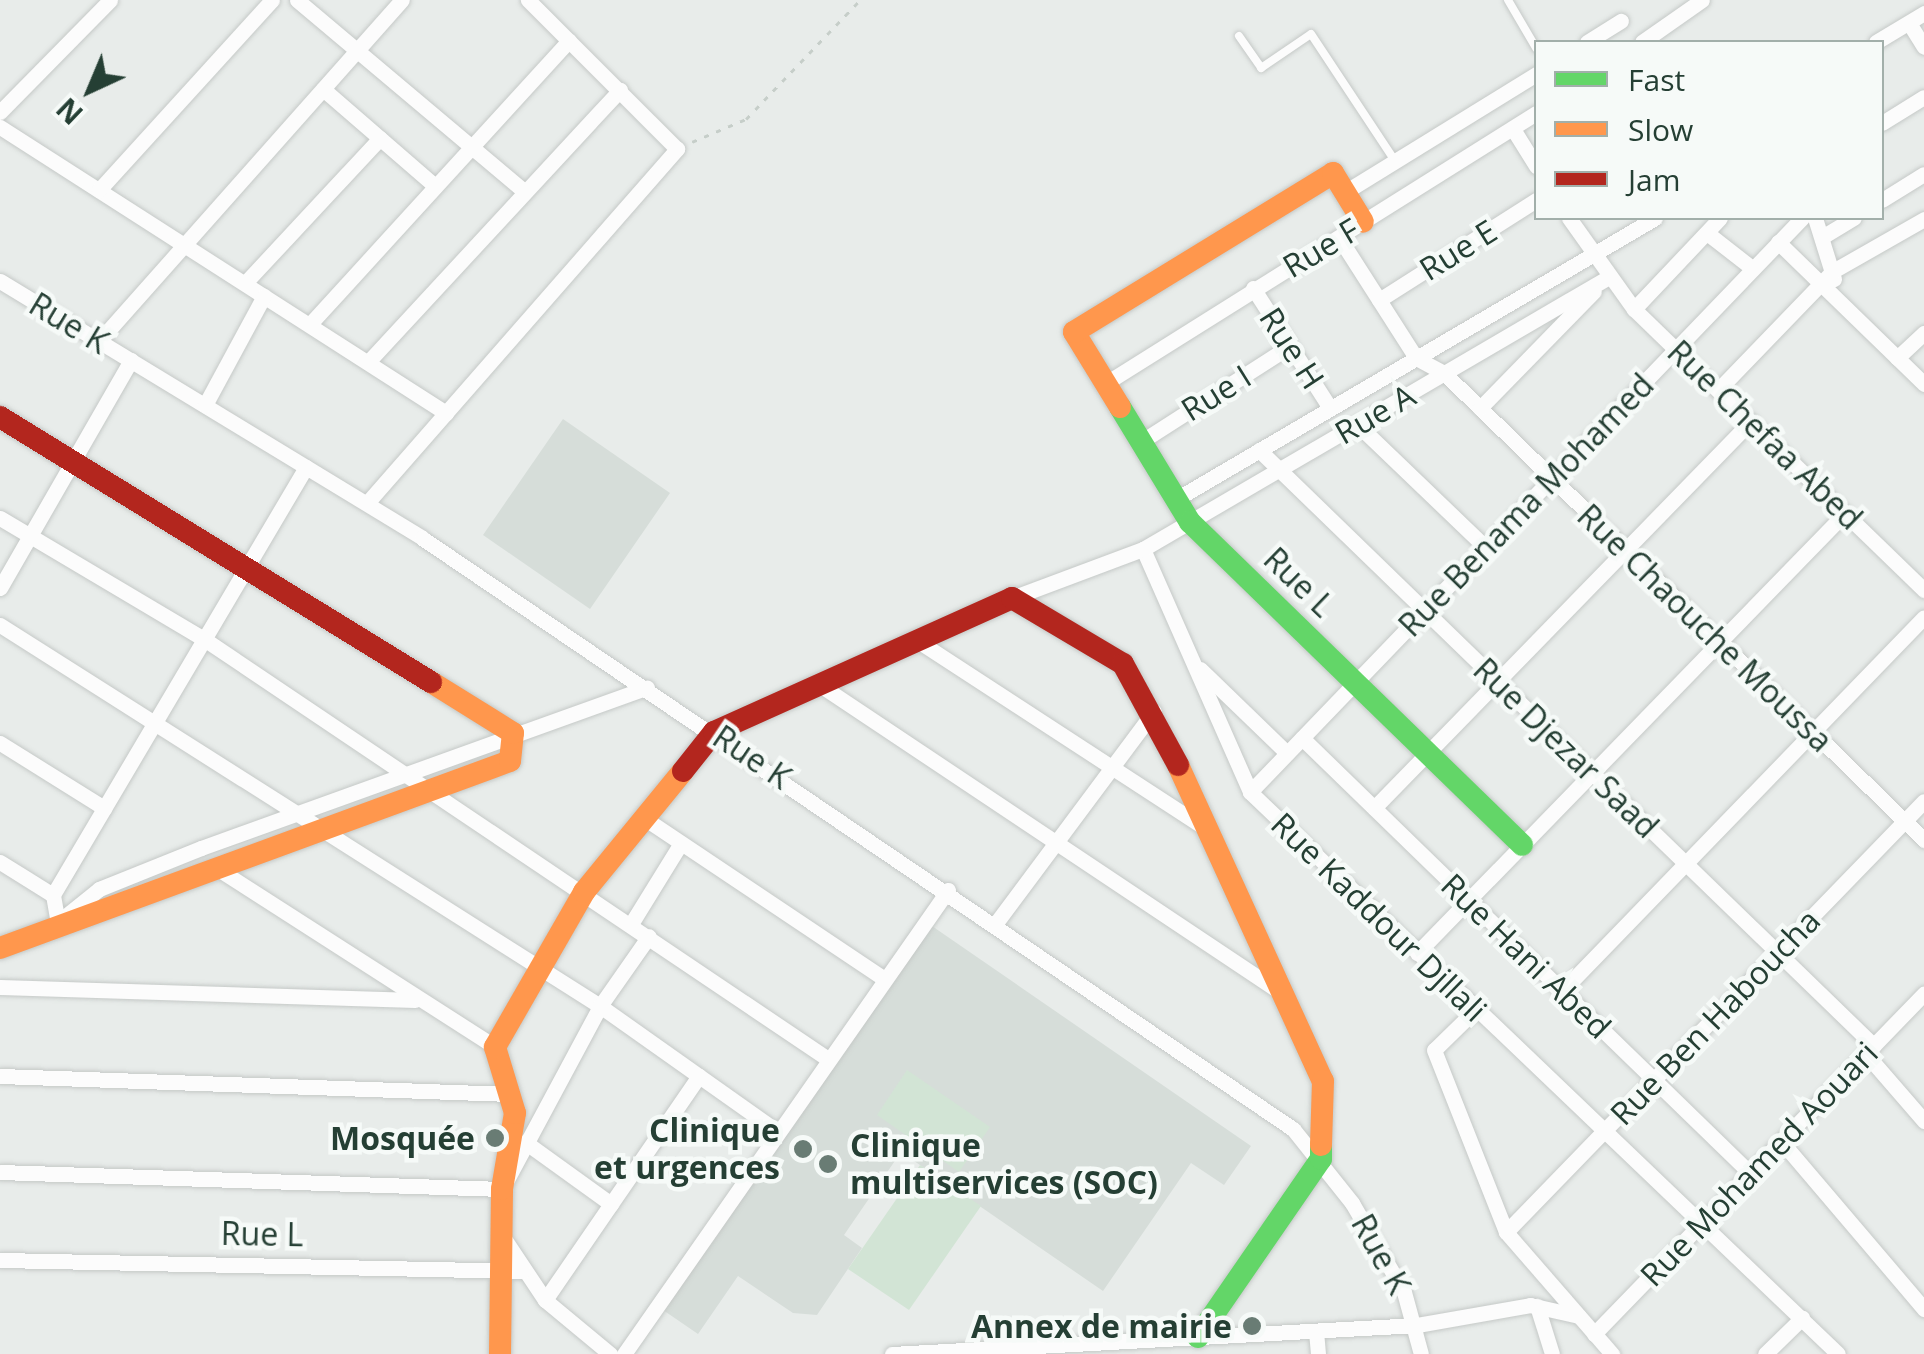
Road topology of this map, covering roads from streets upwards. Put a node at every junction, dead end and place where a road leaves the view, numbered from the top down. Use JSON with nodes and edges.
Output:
{"nodes":[{"id":1,"x":110,"y":0,"type":"edge"},
{"id":2,"x":272,"y":0,"type":"edge"},
{"id":3,"x":296,"y":0,"type":"edge"},
{"id":4,"x":402,"y":0,"type":"edge"},
{"id":5,"x":528,"y":0,"type":"edge"},
{"id":6,"x":1702,"y":0,"type":"edge"},
{"id":7,"x":1924,"y":13,"type":"edge"},
{"id":8,"x":1621,"y":21,"type":"dead end"},
{"id":9,"x":1909,"y":22,"type":"junction"},
{"id":10,"x":569,"y":40,"type":"junction"},
{"id":11,"x":1590,"y":40,"type":"edge"},
{"id":12,"x":1645,"y":40,"type":"edge"},
{"id":13,"x":1879,"y":40,"type":"edge"},
{"id":14,"x":1924,"y":47,"type":"edge"},
{"id":15,"x":357,"y":50,"type":"junction"},
{"id":16,"x":1534,"y":75,"type":"edge"},
{"id":17,"x":323,"y":89,"type":"junction"},
{"id":18,"x":620,"y":90,"type":"junction"},
{"id":19,"x":1924,"y":97,"type":"edge"},
{"id":20,"x":0,"y":112,"type":"edge"},
{"id":21,"x":1534,"y":115,"type":"edge"},
{"id":22,"x":1884,"y":122,"type":"edge"},
{"id":23,"x":0,"y":127,"type":"edge"},
{"id":24,"x":1513,"y":129,"type":"junction"},
{"id":25,"x":380,"y":138,"type":"junction"},
{"id":26,"x":471,"y":146,"type":"junction"},
{"id":27,"x":1534,"y":163,"type":"edge"},
{"id":28,"x":1924,"y":174,"type":"edge"},
{"id":29,"x":435,"y":186,"type":"junction"},
{"id":30,"x":100,"y":190,"type":"junction"},
{"id":31,"x":524,"y":191,"type":"junction"},
{"id":32,"x":1344,"y":192,"type":"junction"},
{"id":33,"x":1884,"y":199,"type":"edge"},
{"id":34,"x":1534,"y":201,"type":"edge"},
{"id":35,"x":1924,"y":219,"type":"edge"},
{"id":36,"x":1570,"y":220,"type":"edge"},
{"id":37,"x":1652,"y":220,"type":"edge"},
{"id":38,"x":1718,"y":220,"type":"edge"},
{"id":39,"x":1800,"y":220,"type":"edge"},
{"id":40,"x":1816,"y":220,"type":"edge"},
{"id":41,"x":1851,"y":220,"type":"edge"},
{"id":42,"x":1363,"y":222,"type":"junction"},
{"id":43,"x":1708,"y":233,"type":"junction"},
{"id":44,"x":1340,"y":238,"type":"junction"},
{"id":45,"x":1822,"y":238,"type":"junction"},
{"id":46,"x":1778,"y":242,"type":"junction"},
{"id":47,"x":185,"y":245,"type":"junction"},
{"id":48,"x":1592,"y":254,"type":"junction"},
{"id":49,"x":1753,"y":269,"type":"junction"},
{"id":50,"x":1608,"y":278,"type":"junction"},
{"id":51,"x":1828,"y":278,"type":"junction"},
{"id":52,"x":0,"y":281,"type":"edge"},
{"id":53,"x":246,"y":283,"type":"junction"},
{"id":54,"x":1254,"y":288,"type":"junction"},
{"id":55,"x":264,"y":296,"type":"junction"},
{"id":56,"x":1379,"y":300,"type":"junction"},
{"id":57,"x":1634,"y":309,"type":"junction"},
{"id":58,"x":310,"y":324,"type":"junction"},
{"id":59,"x":1924,"y":333,"type":"edge"},
{"id":60,"x":99,"y":342,"type":"junction"},
{"id":61,"x":1290,"y":346,"type":"junction"},
{"id":62,"x":1676,"y":349,"type":"junction"},
{"id":63,"x":1416,"y":358,"type":"junction"},
{"id":64,"x":1897,"y":358,"type":"junction"},
{"id":65,"x":131,"y":360,"type":"junction"},
{"id":66,"x":368,"y":362,"type":"junction"},
{"id":67,"x":1444,"y":373,"type":"junction"},
{"id":68,"x":1106,"y":383,"type":"junction"},
{"id":69,"x":1924,"y":384,"type":"edge"},
{"id":70,"x":1718,"y":390,"type":"junction"},
{"id":71,"x":205,"y":405,"type":"junction"},
{"id":72,"x":1335,"y":406,"type":"junction"},
{"id":73,"x":1480,"y":408,"type":"junction"},
{"id":74,"x":446,"y":413,"type":"junction"},
{"id":75,"x":0,"y":417,"type":"edge"},
{"id":76,"x":1750,"y":421,"type":"junction"},
{"id":77,"x":1356,"y":426,"type":"junction"},
{"id":78,"x":1142,"y":440,"type":"junction"},
{"id":79,"x":1259,"y":450,"type":"junction"},
{"id":80,"x":72,"y":458,"type":"junction"},
{"id":81,"x":306,"y":467,"type":"junction"},
{"id":82,"x":1279,"y":469,"type":"junction"},
{"id":83,"x":1552,"y":478,"type":"junction"},
{"id":84,"x":1178,"y":498,"type":"junction"},
{"id":85,"x":367,"y":503,"type":"junction"},
{"id":86,"x":1844,"y":513,"type":"junction"},
{"id":87,"x":0,"y":518,"type":"edge"},
{"id":88,"x":1190,"y":522,"type":"junction"},
{"id":89,"x":28,"y":534,"type":"junction"},
{"id":90,"x":1485,"y":547,"type":"junction"},
{"id":91,"x":1142,"y":549,"type":"junction"},
{"id":92,"x":1625,"y":550,"type":"junction"},
{"id":93,"x":246,"y":564,"type":"junction"},
{"id":94,"x":0,"y":588,"type":"edge"},
{"id":95,"x":1924,"y":590,"type":"edge"},
{"id":96,"x":1012,"y":598,"type":"junction"},
{"id":97,"x":1424,"y":610,"type":"junction"},
{"id":98,"x":1924,"y":618,"type":"edge"},
{"id":99,"x":0,"y":625,"type":"edge"},
{"id":100,"x":204,"y":639,"type":"junction"},
{"id":101,"x":918,"y":641,"type":"junction"},
{"id":102,"x":1720,"y":641,"type":"junction"},
{"id":103,"x":1189,"y":658,"type":"junction"},
{"id":104,"x":1355,"y":682,"type":"junction"},
{"id":105,"x":1498,"y":682,"type":"junction"},
{"id":106,"x":820,"y":685,"type":"junction"},
{"id":107,"x":647,"y":687,"type":"junction"},
{"id":108,"x":1154,"y":711,"type":"junction"},
{"id":109,"x":156,"y":721,"type":"junction"},
{"id":110,"x":714,"y":732,"type":"junction"},
{"id":111,"x":1813,"y":732,"type":"junction"},
{"id":112,"x":514,"y":733,"type":"junction"},
{"id":113,"x":1302,"y":738,"type":"junction"},
{"id":114,"x":0,"y":742,"type":"edge"},
{"id":115,"x":1287,"y":753,"type":"junction"},
{"id":116,"x":1428,"y":753,"type":"junction"},
{"id":117,"x":1109,"y":766,"type":"junction"},
{"id":118,"x":406,"y":771,"type":"junction"},
{"id":119,"x":1592,"y":773,"type":"junction"},
{"id":120,"x":432,"y":789,"type":"junction"},
{"id":121,"x":1250,"y":792,"type":"junction"},
{"id":122,"x":1924,"y":801,"type":"edge"},
{"id":123,"x":104,"y":808,"type":"junction"},
{"id":124,"x":1374,"y":808,"type":"junction"},
{"id":125,"x":296,"y":814,"type":"junction"},
{"id":126,"x":644,"y":818,"type":"junction"},
{"id":127,"x":1904,"y":821,"type":"junction"},
{"id":128,"x":320,"y":829,"type":"junction"},
{"id":129,"x":1208,"y":830,"type":"junction"},
{"id":130,"x":1924,"y":840,"type":"edge"},
{"id":131,"x":1056,"y":842,"type":"junction"},
{"id":132,"x":681,"y":843,"type":"junction"},
{"id":133,"x":1522,"y":845,"type":"junction"},
{"id":134,"x":0,"y":862,"type":"edge"},
{"id":135,"x":1685,"y":863,"type":"junction"},
{"id":136,"x":218,"y":869,"type":"junction"},
{"id":137,"x":948,"y":890,"type":"junction"},
{"id":138,"x":584,"y":892,"type":"junction"},
{"id":139,"x":53,"y":895,"type":"junction"},
{"id":140,"x":1469,"y":900,"type":"junction"},
{"id":141,"x":58,"y":922,"type":"junction"},
{"id":142,"x":996,"y":923,"type":"junction"},
{"id":143,"x":631,"y":924,"type":"junction"},
{"id":144,"x":650,"y":936,"type":"junction"},
{"id":145,"x":0,"y":948,"type":"edge"},
{"id":146,"x":1777,"y":952,"type":"junction"},
{"id":147,"x":1417,"y":954,"type":"junction"},
{"id":148,"x":540,"y":970,"type":"junction"},
{"id":149,"x":880,"y":976,"type":"junction"},
{"id":150,"x":0,"y":987,"type":"edge"},
{"id":151,"x":1562,"y":990,"type":"junction"},
{"id":152,"x":1283,"y":994,"type":"junction"},
{"id":153,"x":1924,"y":994,"type":"edge"},
{"id":154,"x":415,"y":1000,"type":"junction"},
{"id":155,"x":600,"y":1006,"type":"junction"},
{"id":156,"x":1475,"y":1010,"type":"junction"},
{"id":157,"x":495,"y":1047,"type":"junction"},
{"id":158,"x":1870,"y":1050,"type":"junction"},
{"id":159,"x":825,"y":1057,"type":"junction"},
{"id":160,"x":0,"y":1076,"type":"edge"},
{"id":161,"x":699,"y":1076,"type":"junction"},
{"id":162,"x":1654,"y":1080,"type":"junction"},
{"id":163,"x":510,"y":1094,"type":"junction"},
{"id":164,"x":1924,"y":1121,"type":"edge"},
{"id":165,"x":775,"y":1130,"type":"junction"},
{"id":166,"x":1602,"y":1133,"type":"junction"},
{"id":167,"x":525,"y":1142,"type":"junction"},
{"id":168,"x":1781,"y":1142,"type":"junction"},
{"id":169,"x":1321,"y":1159,"type":"junction"},
{"id":170,"x":0,"y":1172,"type":"edge"},
{"id":171,"x":1750,"y":1173,"type":"junction"},
{"id":172,"x":502,"y":1189,"type":"junction"},
{"id":173,"x":612,"y":1204,"type":"junction"},
{"id":174,"x":1698,"y":1227,"type":"junction"},
{"id":175,"x":1506,"y":1232,"type":"junction"},
{"id":176,"x":500,"y":1233,"type":"junction"},
{"id":177,"x":0,"y":1260,"type":"edge"},
{"id":178,"x":498,"y":1270,"type":"junction"},
{"id":179,"x":523,"y":1271,"type":"junction"},
{"id":180,"x":545,"y":1300,"type":"junction"},
{"id":181,"x":1537,"y":1306,"type":"junction"},
{"id":182,"x":1924,"y":1309,"type":"edge"},
{"id":183,"x":1580,"y":1316,"type":"junction"},
{"id":184,"x":1802,"y":1318,"type":"junction"},
{"id":185,"x":1417,"y":1325,"type":"junction"},
{"id":186,"x":1316,"y":1331,"type":"junction"},
{"id":187,"x":1594,"y":1334,"type":"junction"},
{"id":188,"x":1224,"y":1336,"type":"junction"},
{"id":189,"x":1198,"y":1337,"type":"junction"},
{"id":190,"x":1139,"y":1347,"type":"edge"},
{"id":191,"x":500,"y":1354,"type":"edge"},
{"id":192,"x":610,"y":1354,"type":"edge"},
{"id":193,"x":624,"y":1354,"type":"edge"},
{"id":194,"x":892,"y":1354,"type":"edge"},
{"id":195,"x":1224,"y":1354,"type":"edge"},
{"id":196,"x":1318,"y":1354,"type":"edge"},
{"id":197,"x":1421,"y":1354,"type":"edge"},
{"id":198,"x":1552,"y":1354,"type":"edge"},
{"id":199,"x":1612,"y":1354,"type":"edge"},
{"id":200,"x":1765,"y":1354,"type":"edge"},
{"id":201,"x":1838,"y":1354,"type":"edge"}],
"edges":[{"from":1,"to":20,"type":"street"},
{"from":2,"to":30,"type":"street"},
{"from":3,"to":15,"type":"street"},
{"from":4,"to":15,"type":"street"},
{"from":5,"to":10,"type":"street"},
{"from":6,"to":12,"type":"street"},
{"from":7,"to":9,"type":"street"},
{"from":8,"to":11,"type":"street"},
{"from":9,"to":13,"type":"street"},
{"from":9,"to":14,"type":"street"},
{"from":10,"to":18,"type":"street"},
{"from":10,"to":26,"type":"street"},
{"from":15,"to":17,"type":"street"},
{"from":15,"to":26,"type":"street"},
{"from":16,"to":32,"type":"street"},
{"from":17,"to":25,"type":"street"},
{"from":17,"to":47,"type":"street"},
{"from":18,"to":31,"type":"street"},
{"from":18,"to":74,"type":"street"},
{"from":19,"to":22,"type":"street"},
{"from":21,"to":24,"type":"street","name":"Rue F"},
{"from":23,"to":30,"type":"street"},
{"from":24,"to":27,"type":"street"},
{"from":24,"to":42,"type":"street","name":"Rue F"},
{"from":25,"to":29,"type":"street"},
{"from":25,"to":53,"type":"street"},
{"from":26,"to":29,"type":"street"},
{"from":26,"to":31,"type":"street"},
{"from":28,"to":33,"type":"street"},
{"from":29,"to":58,"type":"street"},
{"from":30,"to":47,"type":"street"},
{"from":31,"to":66,"type":"street"},
{"from":32,"to":42,"type":"street"},
{"from":32,"to":68,"type":"street","name":"Rue L"},
{"from":34,"to":56,"type":"street","name":"Rue E"},
{"from":35,"to":51,"type":"street"},
{"from":36,"to":48,"type":"street","name":"Rue Chefaa Abed"},
{"from":37,"to":48,"type":"street"},
{"from":38,"to":43,"type":"street"},
{"from":39,"to":46,"type":"street","name":"Rue Benama Mohamed"},
{"from":40,"to":45,"type":"street"},
{"from":41,"to":45,"type":"street"},
{"from":42,"to":44,"type":"street","name":"Rue F"},
{"from":43,"to":49,"type":"street"},
{"from":43,"to":57,"type":"street"},
{"from":44,"to":54,"type":"street","name":"Rue F"},
{"from":44,"to":56,"type":"street"},
{"from":45,"to":51,"type":"street"},
{"from":46,"to":49,"type":"street","name":"Rue Benama Mohamed"},
{"from":46,"to":51,"type":"street"},
{"from":47,"to":53,"type":"street"},
{"from":47,"to":60,"type":"street"},
{"from":48,"to":50,"type":"street","name":"Rue Chefaa Abed"},
{"from":48,"to":63,"type":"street"},
{"from":49,"to":62,"type":"street","name":"Rue Benama Mohamed"},
{"from":50,"to":57,"type":"street","name":"Rue Chefaa Abed"},
{"from":50,"to":67,"type":"street","name":"Rue A"},
{"from":50,"to":73,"type":"street"},
{"from":51,"to":64,"type":"street"},
{"from":51,"to":70,"type":"street"},
{"from":52,"to":60,"type":"street","name":"Rue K"},
{"from":53,"to":55,"type":"street"},
{"from":54,"to":61,"type":"street","name":"Rue H"},
{"from":54,"to":68,"type":"street","name":"Rue F"},
{"from":55,"to":58,"type":"street"},
{"from":55,"to":71,"type":"street"},
{"from":56,"to":63,"type":"street"},
{"from":57,"to":62,"type":"street","name":"Rue Chefaa Abed"},
{"from":58,"to":66,"type":"street"},
{"from":59,"to":64,"type":"street"},
{"from":60,"to":65,"type":"street","name":"Rue K"},
{"from":61,"to":72,"type":"street","name":"Rue H"},
{"from":61,"to":78,"type":"street","name":"Rue I"},
{"from":62,"to":70,"type":"street","name":"Rue Chefaa Abed"},
{"from":62,"to":83,"type":"street","name":"Rue Benama Mohamed"},
{"from":63,"to":67,"type":"street","name":"Rue Chaouche Moussa"},
{"from":63,"to":72,"type":"street"},
{"from":64,"to":69,"type":"street"},
{"from":65,"to":71,"type":"street","name":"Rue K"},
{"from":65,"to":80,"type":"street"},
{"from":66,"to":74,"type":"street"},
{"from":67,"to":73,"type":"street","name":"Rue Chaouche Moussa"},
{"from":67,"to":77,"type":"street","name":"Rue A"},
{"from":68,"to":78,"type":"street","name":"Rue L"},
{"from":70,"to":76,"type":"street","name":"Rue Chefaa Abed"},
{"from":71,"to":81,"type":"street","name":"Rue K"},
{"from":72,"to":77,"type":"street","name":"Rue H"},
{"from":72,"to":79,"type":"street"},
{"from":73,"to":83,"type":"street","name":"Rue Chaouche Moussa"},
{"from":74,"to":85,"type":"street"},
{"from":75,"to":80,"type":"street"},
{"from":76,"to":86,"type":"street","name":"Rue Chefaa Abed"},
{"from":76,"to":92,"type":"street"},
{"from":77,"to":82,"type":"street","name":"Rue A"},
{"from":77,"to":90,"type":"street","name":"Rue H"},
{"from":78,"to":84,"type":"street","name":"Rue L"},
{"from":79,"to":82,"type":"street","name":"Rue Djezar Saad"},
{"from":79,"to":84,"type":"street"},
{"from":80,"to":89,"type":"street"},
{"from":80,"to":93,"type":"street"},
{"from":81,"to":85,"type":"street","name":"Rue K"},
{"from":81,"to":93,"type":"street"},
{"from":82,"to":88,"type":"street","name":"Rue A"},
{"from":82,"to":97,"type":"street","name":"Rue Djezar Saad"},
{"from":83,"to":90,"type":"street","name":"Rue Benama Mohamed"},
{"from":83,"to":92,"type":"street","name":"Rue Chaouche Moussa"},
{"from":84,"to":88,"type":"street","name":"Rue L"},
{"from":85,"to":107,"type":"street","name":"Rue K"},
{"from":86,"to":95,"type":"street","name":"Rue Chefaa Abed"},
{"from":86,"to":102,"type":"street"},
{"from":87,"to":89,"type":"street"},
{"from":88,"to":91,"type":"street","name":"Rue A"},
{"from":88,"to":104,"type":"street","name":"Rue L"},
{"from":89,"to":94,"type":"street"},
{"from":89,"to":100,"type":"street"},
{"from":90,"to":97,"type":"street","name":"Rue Benama Mohamed"},
{"from":91,"to":96,"type":"street","name":"Rue A"},
{"from":91,"to":103,"type":"street","name":"Rue Kaddour Djllali"},
{"from":92,"to":102,"type":"street","name":"Rue Chaouche Moussa"},
{"from":92,"to":105,"type":"street"},
{"from":93,"to":100,"type":"street"},
{"from":93,"to":112,"type":"street"},
{"from":96,"to":101,"type":"street"},
{"from":96,"to":108,"type":"street"},
{"from":97,"to":104,"type":"street","name":"Rue Benama Mohamed"},
{"from":97,"to":105,"type":"street","name":"Rue Djezar Saad"},
{"from":98,"to":111,"type":"street"},
{"from":99,"to":109,"type":"street"},
{"from":100,"to":109,"type":"street"},
{"from":100,"to":118,"type":"street"},
{"from":101,"to":106,"type":"street"},
{"from":101,"to":117,"type":"street"},
{"from":102,"to":111,"type":"street","name":"Rue Chaouche Moussa"},
{"from":102,"to":119,"type":"street"},
{"from":103,"to":115,"type":"street"},
{"from":103,"to":121,"type":"street","name":"Rue Kaddour Djllali"},
{"from":104,"to":113,"type":"street","name":"Rue Benama Mohamed"},
{"from":104,"to":116,"type":"street","name":"Rue L"},
{"from":105,"to":116,"type":"street"},
{"from":105,"to":119,"type":"street","name":"Rue Djezar Saad"},
{"from":106,"to":110,"type":"street"},
{"from":106,"to":131,"type":"street"},
{"from":107,"to":110,"type":"street","name":"Rue K"},
{"from":107,"to":112,"type":"street"},
{"from":108,"to":117,"type":"street"},
{"from":108,"to":129,"type":"street"},
{"from":109,"to":123,"type":"street"},
{"from":109,"to":125,"type":"street"},
{"from":110,"to":126,"type":"street"},
{"from":110,"to":137,"type":"street","name":"Rue K"},
{"from":111,"to":127,"type":"street","name":"Rue Chaouche Moussa"},
{"from":111,"to":135,"type":"street"},
{"from":112,"to":118,"type":"street"},
{"from":112,"to":120,"type":"street"},
{"from":113,"to":115,"type":"street","name":"Rue Benama Mohamed"},
{"from":113,"to":124,"type":"street","name":"Rue Hani Abed"},
{"from":114,"to":123,"type":"street"},
{"from":115,"to":121,"type":"street","name":"Rue Benama Mohamed"},
{"from":116,"to":124,"type":"street"},
{"from":116,"to":133,"type":"street","name":"Rue L"},
{"from":117,"to":129,"type":"street"},
{"from":117,"to":131,"type":"street"},
{"from":118,"to":120,"type":"street"},
{"from":118,"to":125,"type":"street"},
{"from":119,"to":133,"type":"street"},
{"from":119,"to":135,"type":"street","name":"Rue Djezar Saad"},
{"from":120,"to":128,"type":"street"},
{"from":120,"to":138,"type":"street"},
{"from":121,"to":147,"type":"street","name":"Rue Kaddour Djllali"},
{"from":122,"to":127,"type":"street","name":"Rue Ben Haboucha"},
{"from":123,"to":139,"type":"street"},
{"from":124,"to":140,"type":"street","name":"Rue Hani Abed"},
{"from":125,"to":128,"type":"street"},
{"from":125,"to":141,"type":"street"},
{"from":126,"to":132,"type":"street"},
{"from":126,"to":138,"type":"street"},
{"from":127,"to":130,"type":"street","name":"Rue Chaouche Moussa"},
{"from":127,"to":146,"type":"street","name":"Rue Ben Haboucha"},
{"from":128,"to":136,"type":"street"},
{"from":128,"to":148,"type":"street"},
{"from":129,"to":152,"type":"street"},
{"from":131,"to":142,"type":"street"},
{"from":131,"to":152,"type":"street"},
{"from":132,"to":143,"type":"street"},
{"from":132,"to":149,"type":"street"},
{"from":133,"to":140,"type":"street"},
{"from":134,"to":139,"type":"street"},
{"from":135,"to":146,"type":"street","name":"Rue Djezar Saad"},
{"from":135,"to":151,"type":"street"},
{"from":136,"to":141,"type":"street"},
{"from":136,"to":154,"type":"street"},
{"from":137,"to":142,"type":"street","name":"Rue K"},
{"from":137,"to":149,"type":"street"},
{"from":138,"to":143,"type":"street"},
{"from":138,"to":148,"type":"street"},
{"from":139,"to":141,"type":"street"},
{"from":140,"to":147,"type":"street"},
{"from":140,"to":151,"type":"street","name":"Rue Hani Abed"},
{"from":141,"to":145,"type":"street"},
{"from":142,"to":169,"type":"street","name":"Rue K"},
{"from":143,"to":144,"type":"street"},
{"from":144,"to":155,"type":"street"},
{"from":144,"to":159,"type":"street"},
{"from":146,"to":158,"type":"street","name":"Rue Djezar Saad"},
{"from":146,"to":162,"type":"street","name":"Rue Ben Haboucha"},
{"from":147,"to":156,"type":"street","name":"Rue Kaddour Djllali"},
{"from":148,"to":155,"type":"street"},
{"from":148,"to":157,"type":"street"},
{"from":149,"to":159,"type":"street"},
{"from":150,"to":154,"type":"street"},
{"from":151,"to":162,"type":"street","name":"Rue Hani Abed"},
{"from":152,"to":169,"type":"street"},
{"from":153,"to":158,"type":"street","name":"Rue Mohamed Aouari"},
{"from":154,"to":157,"type":"street"},
{"from":155,"to":161,"type":"street"},
{"from":155,"to":167,"type":"street"},
{"from":156,"to":166,"type":"street","name":"Rue Kaddour Djllali"},
{"from":156,"to":175,"type":"street"},
{"from":157,"to":163,"type":"street"},
{"from":158,"to":164,"type":"street","name":"Rue Djezar Saad"},
{"from":158,"to":168,"type":"street","name":"Rue Mohamed Aouari"},
{"from":159,"to":165,"type":"street"},
{"from":160,"to":163,"type":"street"},
{"from":161,"to":165,"type":"street"},
{"from":161,"to":173,"type":"street"},
{"from":162,"to":166,"type":"street","name":"Rue Ben Haboucha"},
{"from":162,"to":171,"type":"street","name":"Rue Hani Abed"},
{"from":163,"to":172,"type":"street"},
{"from":165,"to":193,"type":"street"},
{"from":166,"to":174,"type":"street","name":"Rue Kaddour Djllali"},
{"from":166,"to":175,"type":"street","name":"Rue Ben Haboucha"},
{"from":167,"to":172,"type":"street"},
{"from":167,"to":173,"type":"street"},
{"from":168,"to":171,"type":"street","name":"Rue Mohamed Aouari"},
{"from":168,"to":182,"type":"street"},
{"from":169,"to":185,"type":"street","name":"Rue K"},
{"from":169,"to":189,"type":"street"},
{"from":170,"to":172,"type":"street"},
{"from":171,"to":174,"type":"street","name":"Rue Mohamed Aouari"},
{"from":172,"to":176,"type":"street"},
{"from":173,"to":180,"type":"street"},
{"from":174,"to":184,"type":"street","name":"Rue Kaddour Djllali"},
{"from":174,"to":187,"type":"street","name":"Rue Mohamed Aouari"},
{"from":175,"to":183,"type":"street"},
{"from":176,"to":178,"type":"street"},
{"from":176,"to":179,"type":"street"},
{"from":177,"to":178,"type":"street","name":"Rue L"},
{"from":178,"to":179,"type":"street","name":"Rue L"},
{"from":178,"to":191,"type":"street"},
{"from":179,"to":180,"type":"street"},
{"from":180,"to":192,"type":"street"},
{"from":181,"to":183,"type":"street"},
{"from":181,"to":185,"type":"street"},
{"from":181,"to":198,"type":"street"},
{"from":183,"to":187,"type":"street"},
{"from":184,"to":200,"type":"street"},
{"from":184,"to":201,"type":"street","name":"Rue Kaddour Djllali"},
{"from":185,"to":186,"type":"street"},
{"from":185,"to":197,"type":"street"},
{"from":186,"to":188,"type":"street"},
{"from":186,"to":196,"type":"street"},
{"from":187,"to":199,"type":"street"},
{"from":188,"to":189,"type":"street"},
{"from":188,"to":195,"type":"street"},
{"from":189,"to":190,"type":"street"},
{"from":190,"to":194,"type":"street"}]}
